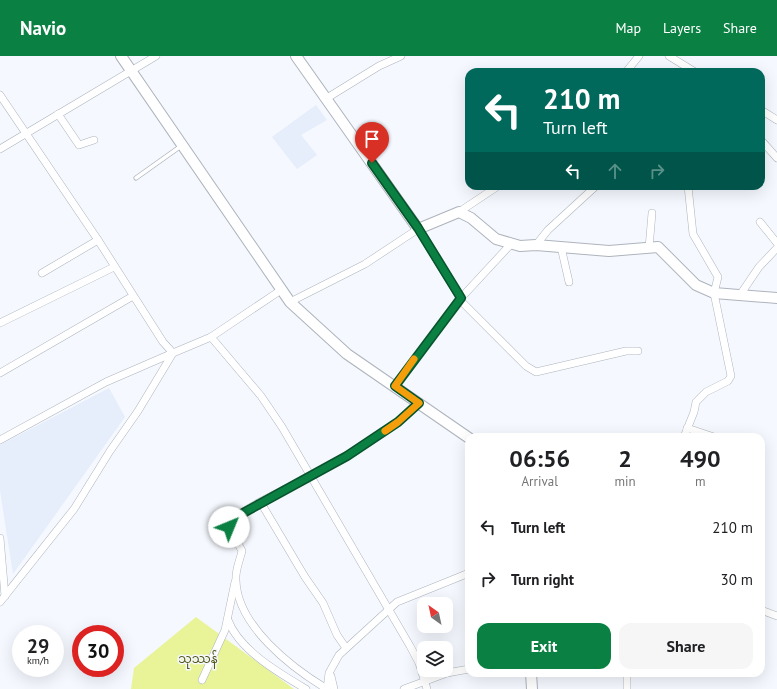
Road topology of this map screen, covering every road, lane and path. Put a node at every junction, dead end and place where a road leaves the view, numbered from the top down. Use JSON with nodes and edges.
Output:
{"nodes":[{"id":1,"x":121,"y":56,"type":"edge"},
{"id":2,"x":156,"y":56,"type":"edge"},
{"id":3,"x":401,"y":56,"type":"edge"},
{"id":4,"x":639,"y":56,"type":"edge"},
{"id":5,"x":669,"y":56,"type":"edge"},
{"id":6,"x":300,"y":57,"type":"edge"},
{"id":7,"x":389,"y":58,"type":"edge"},
{"id":8,"x":629,"y":68,"type":"edge"},
{"id":9,"x":688,"y":68,"type":"edge"},
{"id":10,"x":132,"y":71,"type":"junction"},
{"id":11,"x":0,"y":95,"type":"edge"},
{"id":12,"x":327,"y":98,"type":"junction"},
{"id":13,"x":765,"y":112,"type":"edge"},
{"id":14,"x":58,"y":114,"type":"junction"},
{"id":15,"x":777,"y":120,"type":"edge"},
{"id":16,"x":26,"y":133,"type":"junction"},
{"id":17,"x":94,"y":140,"type":"dead end"},
{"id":18,"x":765,"y":144,"type":"edge"},
{"id":19,"x":182,"y":145,"type":"junction"},
{"id":20,"x":0,"y":149,"type":"edge"},
{"id":21,"x":777,"y":158,"type":"edge"},
{"id":22,"x":136,"y":178,"type":"dead end"},
{"id":23,"x":492,"y":190,"type":"edge"},
{"id":24,"x":592,"y":190,"type":"edge"},
{"id":25,"x":688,"y":190,"type":"edge"},
{"id":26,"x":459,"y":212,"type":"junction"},
{"id":27,"x":652,"y":213,"type":"dead end"},
{"id":28,"x":760,"y":222,"type":"dead end"},
{"id":29,"x":418,"y":228,"type":"junction"},
{"id":30,"x":98,"y":240,"type":"junction"},
{"id":31,"x":777,"y":243,"type":"edge"},
{"id":32,"x":511,"y":244,"type":"junction"},
{"id":33,"x":536,"y":246,"type":"junction"},
{"id":34,"x":562,"y":248,"type":"junction"},
{"id":35,"x":649,"y":248,"type":"junction"},
{"id":36,"x":777,"y":248,"type":"edge"},
{"id":37,"x":114,"y":267,"type":"junction"},
{"id":38,"x":42,"y":273,"type":"dead end"},
{"id":39,"x":568,"y":282,"type":"dead end"},
{"id":40,"x":281,"y":290,"type":"junction"},
{"id":41,"x":714,"y":293,"type":"junction"},
{"id":42,"x":740,"y":295,"type":"junction"},
{"id":43,"x":133,"y":296,"type":"junction"},
{"id":44,"x":461,"y":298,"type":"junction"},
{"id":45,"x":777,"y":298,"type":"edge"},
{"id":46,"x":290,"y":302,"type":"junction"},
{"id":47,"x":0,"y":323,"type":"edge"},
{"id":48,"x":211,"y":337,"type":"junction"},
{"id":49,"x":638,"y":351,"type":"dead end"},
{"id":50,"x":172,"y":353,"type":"junction"},
{"id":51,"x":0,"y":373,"type":"edge"},
{"id":52,"x":395,"y":386,"type":"junction"},
{"id":53,"x":419,"y":403,"type":"junction"},
{"id":54,"x":687,"y":428,"type":"junction"},
{"id":55,"x":685,"y":433,"type":"edge"},
{"id":56,"x":702,"y":433,"type":"edge"},
{"id":57,"x":465,"y":435,"type":"edge"},
{"id":58,"x":0,"y":440,"type":"edge"},
{"id":59,"x":310,"y":476,"type":"junction"},
{"id":60,"x":261,"y":503,"type":"junction"},
{"id":61,"x":0,"y":538,"type":"edge"},
{"id":62,"x":465,"y":575,"type":"edge"},
{"id":63,"x":236,"y":580,"type":"junction"},
{"id":64,"x":3,"y":599,"type":"edge"},
{"id":65,"x":388,"y":610,"type":"junction"},
{"id":66,"x":765,"y":612,"type":"edge"},
{"id":67,"x":777,"y":616,"type":"edge"},
{"id":68,"x":228,"y":620,"type":"junction"},
{"id":69,"x":346,"y":648,"type":"junction"},
{"id":70,"x":465,"y":670,"type":"edge"},
{"id":71,"x":330,"y":671,"type":"junction"},
{"id":72,"x":531,"y":677,"type":"edge"},
{"id":73,"x":627,"y":677,"type":"edge"},
{"id":74,"x":202,"y":680,"type":"dead end"},
{"id":75,"x":425,"y":680,"type":"junction"},
{"id":76,"x":306,"y":689,"type":"edge"},
{"id":77,"x":327,"y":689,"type":"edge"},
{"id":78,"x":334,"y":689,"type":"edge"},
{"id":79,"x":404,"y":689,"type":"edge"},
{"id":80,"x":427,"y":689,"type":"edge"},
{"id":81,"x":532,"y":689,"type":"edge"},
{"id":82,"x":627,"y":689,"type":"edge"}],
"edges":[{"from":1,"to":10,"type":"main road"},
{"from":2,"to":10,"type":"street"},
{"from":3,"to":7,"type":"street"},
{"from":4,"to":8,"type":"street"},
{"from":5,"to":9,"type":"street"},
{"from":6,"to":12,"type":"main road"},
{"from":7,"to":12,"type":"street"},
{"from":10,"to":14,"type":"street"},
{"from":10,"to":19,"type":"main road"},
{"from":11,"to":16,"type":"street"},
{"from":12,"to":29,"type":"main road"},
{"from":13,"to":15,"type":"street"},
{"from":14,"to":16,"type":"street"},
{"from":14,"to":17,"type":"street"},
{"from":16,"to":20,"type":"street"},
{"from":16,"to":30,"type":"street"},
{"from":18,"to":21,"type":"street"},
{"from":19,"to":22,"type":"lane"},
{"from":19,"to":40,"type":"main road"},
{"from":23,"to":26,"type":"street"},
{"from":24,"to":33,"type":"street"},
{"from":25,"to":41,"type":"street"},
{"from":26,"to":29,"type":"main road"},
{"from":26,"to":32,"type":"main road"},
{"from":27,"to":35,"type":"street"},
{"from":28,"to":31,"type":"street"},
{"from":29,"to":44,"type":"street"},
{"from":29,"to":46,"type":"street"},
{"from":30,"to":37,"type":"street"},
{"from":30,"to":38,"type":"street"},
{"from":32,"to":33,"type":"main road"},
{"from":32,"to":44,"type":"street"},
{"from":33,"to":34,"type":"main road"},
{"from":34,"to":35,"type":"main road"},
{"from":34,"to":39,"type":"street"},
{"from":35,"to":41,"type":"main road"},
{"from":36,"to":42,"type":"street"},
{"from":37,"to":43,"type":"street"},
{"from":37,"to":47,"type":"street"},
{"from":40,"to":46,"type":"main road"},
{"from":40,"to":48,"type":"street"},
{"from":41,"to":42,"type":"main road"},
{"from":41,"to":54,"type":"street"},
{"from":42,"to":45,"type":"main road"},
{"from":43,"to":50,"type":"street"},
{"from":43,"to":51,"type":"street"},
{"from":44,"to":49,"type":"street"},
{"from":44,"to":52,"type":"street"},
{"from":46,"to":52,"type":"main road"},
{"from":48,"to":50,"type":"street"},
{"from":48,"to":59,"type":"street"},
{"from":50,"to":58,"type":"street"},
{"from":50,"to":64,"type":"street"},
{"from":52,"to":53,"type":"main road"},
{"from":53,"to":57,"type":"main road"},
{"from":53,"to":59,"type":"street"},
{"from":54,"to":55,"type":"street"},
{"from":54,"to":56,"type":"street"},
{"from":59,"to":60,"type":"street"},
{"from":59,"to":65,"type":"street"},
{"from":60,"to":63,"type":"street"},
{"from":60,"to":69,"type":"street"},
{"from":61,"to":64,"type":"street"},
{"from":62,"to":65,"type":"street"},
{"from":63,"to":68,"type":"street"},
{"from":63,"to":77,"type":"street"},
{"from":65,"to":69,"type":"street"},
{"from":65,"to":75,"type":"street"},
{"from":66,"to":67,"type":"street"},
{"from":68,"to":74,"type":"street"},
{"from":68,"to":76,"type":"street"},
{"from":69,"to":71,"type":"street"},
{"from":70,"to":75,"type":"street"},
{"from":71,"to":77,"type":"street"},
{"from":71,"to":78,"type":"street"},
{"from":72,"to":81,"type":"main road"},
{"from":73,"to":82,"type":"street"},
{"from":75,"to":79,"type":"street"},
{"from":75,"to":80,"type":"street"}]}
